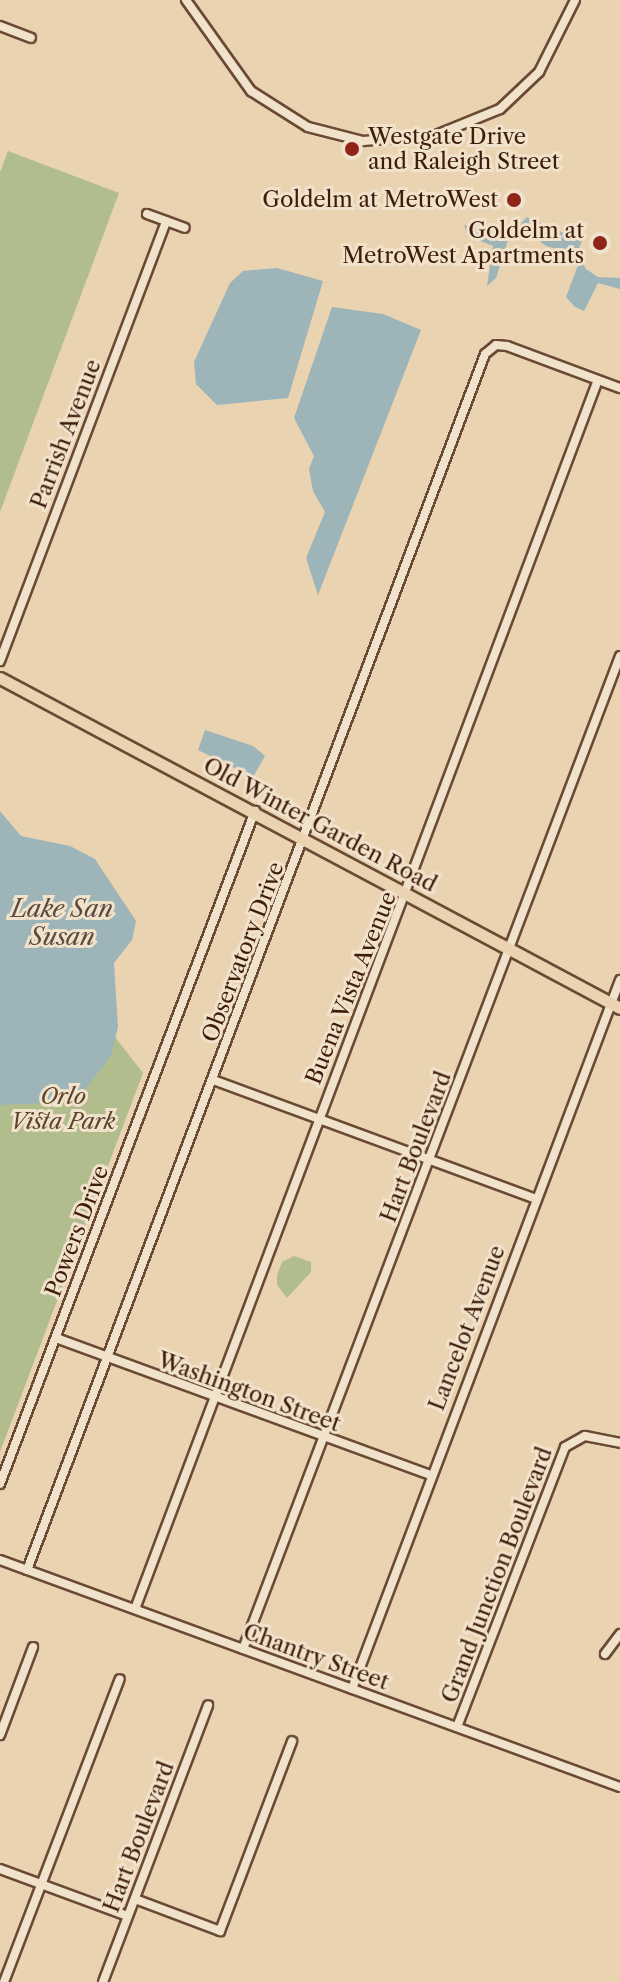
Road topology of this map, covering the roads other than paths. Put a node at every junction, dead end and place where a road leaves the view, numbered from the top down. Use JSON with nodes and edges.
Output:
{"nodes":[{"id":1,"x":186,"y":0,"type":"edge"},
{"id":2,"x":575,"y":0,"type":"edge"},
{"id":3,"x":0,"y":26,"type":"edge"},
{"id":4,"x":31,"y":38,"type":"dead end"},
{"id":5,"x":147,"y":214,"type":"dead end"},
{"id":6,"x":166,"y":221,"type":"junction"},
{"id":7,"x":185,"y":228,"type":"dead end"},
{"id":8,"x":598,"y":380,"type":"junction"},
{"id":9,"x":620,"y":388,"type":"edge"},
{"id":10,"x":620,"y":656,"type":"edge"},
{"id":11,"x":0,"y":661,"type":"edge"},
{"id":12,"x":0,"y":678,"type":"edge"},
{"id":13,"x":255,"y":811,"type":"junction"},
{"id":14,"x":305,"y":838,"type":"junction"},
{"id":15,"x":407,"y":894,"type":"junction"},
{"id":16,"x":510,"y":949,"type":"junction"},
{"id":17,"x":620,"y":980,"type":"edge"},
{"id":18,"x":616,"y":1006,"type":"edge"},
{"id":19,"x":213,"y":1080,"type":"junction"},
{"id":20,"x":317,"y":1122,"type":"junction"},
{"id":21,"x":429,"y":1163,"type":"junction"},
{"id":22,"x":536,"y":1199,"type":"junction"},
{"id":23,"x":56,"y":1338,"type":"junction"},
{"id":24,"x":107,"y":1357,"type":"junction"},
{"id":25,"x":212,"y":1398,"type":"junction"},
{"id":26,"x":325,"y":1439,"type":"junction"},
{"id":27,"x":620,"y":1443,"type":"edge"},
{"id":28,"x":431,"y":1475,"type":"junction"},
{"id":29,"x":0,"y":1484,"type":"edge"},
{"id":30,"x":0,"y":1560,"type":"edge"},
{"id":31,"x":27,"y":1570,"type":"junction"},
{"id":32,"x":135,"y":1609,"type":"junction"},
{"id":33,"x":620,"y":1634,"type":"edge"},
{"id":34,"x":33,"y":1647,"type":"dead end"},
{"id":35,"x":243,"y":1649,"type":"junction"},
{"id":36,"x":605,"y":1654,"type":"dead end"},
{"id":37,"x":120,"y":1679,"type":"dead end"},
{"id":38,"x":352,"y":1689,"type":"junction"},
{"id":39,"x":208,"y":1705,"type":"dead end"},
{"id":40,"x":457,"y":1727,"type":"junction"},
{"id":41,"x":0,"y":1735,"type":"edge"},
{"id":42,"x":292,"y":1741,"type":"dead end"},
{"id":43,"x":620,"y":1787,"type":"edge"},
{"id":44,"x":0,"y":1869,"type":"edge"},
{"id":45,"x":42,"y":1884,"type":"junction"},
{"id":46,"x":135,"y":1899,"type":"junction"},
{"id":47,"x":128,"y":1916,"type":"junction"},
{"id":48,"x":4,"y":1982,"type":"edge"},
{"id":49,"x":103,"y":1982,"type":"edge"}],
"edges":[{"from":1,"to":2,"type":"street"},
{"from":3,"to":4,"type":"street"},
{"from":5,"to":6,"type":"street"},
{"from":6,"to":7,"type":"street"},
{"from":6,"to":11,"type":"street","name":"Parrish Avenue"},
{"from":8,"to":9,"type":"street"},
{"from":8,"to":14,"type":"street","name":"Observatory Drive"},
{"from":8,"to":15,"type":"street","name":"Buena Vista Avenue"},
{"from":10,"to":16,"type":"street","name":"Hart Boulevard"},
{"from":12,"to":13,"type":"main road","name":"Old Winter Garden Road"},
{"from":13,"to":14,"type":"main road","name":"Old Winter Garden Road"},
{"from":13,"to":23,"type":"street","name":"Powers Drive"},
{"from":14,"to":15,"type":"main road","name":"Old Winter Garden Road"},
{"from":14,"to":19,"type":"street","name":"Observatory Drive"},
{"from":15,"to":16,"type":"main road","name":"Old Winter Garden Road"},
{"from":15,"to":20,"type":"street","name":"Buena Vista Avenue"},
{"from":16,"to":18,"type":"main road","name":"Old Winter Garden Road"},
{"from":16,"to":21,"type":"street","name":"Hart Boulevard"},
{"from":17,"to":18,"type":"street","name":"Lancelot Avenue"},
{"from":18,"to":22,"type":"street","name":"Lancelot Avenue"},
{"from":19,"to":20,"type":"street"},
{"from":19,"to":24,"type":"street","name":"Observatory Drive"},
{"from":20,"to":21,"type":"street"},
{"from":20,"to":25,"type":"street","name":"Buena Vista Avenue"},
{"from":21,"to":22,"type":"street"},
{"from":21,"to":26,"type":"street","name":"Hart Boulevard"},
{"from":22,"to":28,"type":"street","name":"Lancelot Avenue"},
{"from":23,"to":24,"type":"street","name":"Washington Street"},
{"from":23,"to":29,"type":"street","name":"Powers Drive"},
{"from":24,"to":25,"type":"street","name":"Washington Street"},
{"from":24,"to":31,"type":"street","name":"Observatory Drive"},
{"from":25,"to":26,"type":"street","name":"Washington Street"},
{"from":25,"to":32,"type":"street","name":"Buena Vista Avenue"},
{"from":26,"to":28,"type":"street","name":"Washington Street"},
{"from":26,"to":35,"type":"street","name":"Hart Boulevard"},
{"from":27,"to":40,"type":"street","name":"Grand Junction Boulevard"},
{"from":28,"to":38,"type":"street","name":"Lancelot Avenue"},
{"from":30,"to":31,"type":"street","name":"Chantry Street"},
{"from":31,"to":32,"type":"street","name":"Chantry Street"},
{"from":32,"to":35,"type":"street","name":"Chantry Street"},
{"from":33,"to":36,"type":"street"},
{"from":34,"to":41,"type":"street"},
{"from":35,"to":38,"type":"street","name":"Chantry Street"},
{"from":37,"to":45,"type":"street"},
{"from":38,"to":40,"type":"street","name":"Chantry Street"},
{"from":39,"to":46,"type":"street","name":"Hart Boulevard"},
{"from":40,"to":43,"type":"street","name":"Chantry Street"},
{"from":42,"to":46,"type":"street"},
{"from":44,"to":45,"type":"street"},
{"from":45,"to":47,"type":"street"},
{"from":45,"to":48,"type":"street"},
{"from":46,"to":47,"type":"street","name":"Hart Boulevard"},
{"from":47,"to":49,"type":"street","name":"Hart Boulevard"}]}
